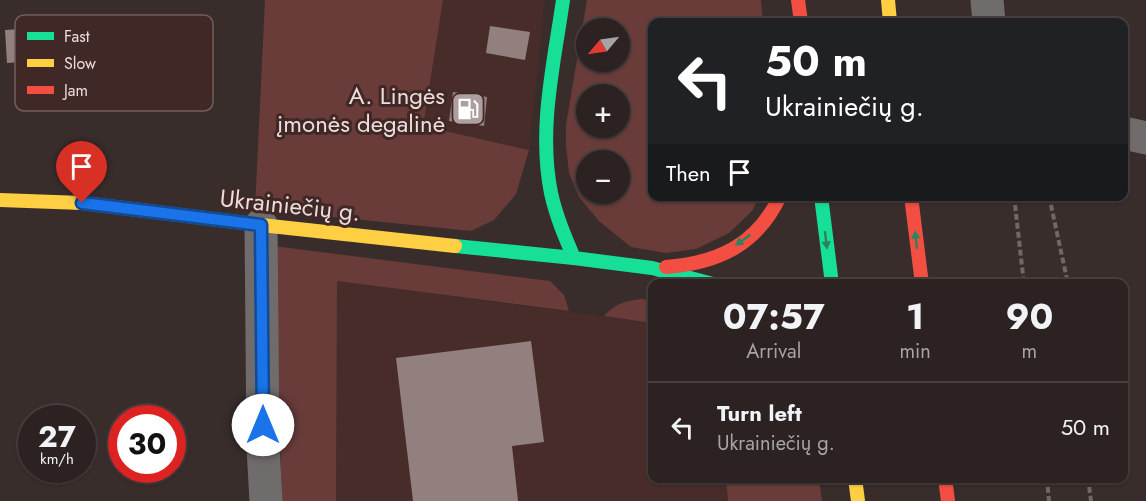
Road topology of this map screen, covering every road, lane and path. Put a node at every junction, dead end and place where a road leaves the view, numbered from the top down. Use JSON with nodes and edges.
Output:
{"nodes":[{"id":1,"x":563,"y":0,"type":"edge"},
{"id":2,"x":798,"y":0,"type":"edge"},
{"id":3,"x":888,"y":0,"type":"edge"},
{"id":4,"x":987,"y":0,"type":"edge"},
{"id":5,"x":800,"y":18,"type":"edge"},
{"id":6,"x":890,"y":18,"type":"edge"},
{"id":7,"x":989,"y":18,"type":"edge"},
{"id":8,"x":1128,"y":135,"type":"edge"},
{"id":9,"x":1146,"y":138,"type":"edge"},
{"id":10,"x":0,"y":200,"type":"edge"},
{"id":11,"x":778,"y":201,"type":"edge"},
{"id":12,"x":822,"y":201,"type":"edge"},
{"id":13,"x":912,"y":201,"type":"edge"},
{"id":14,"x":1015,"y":201,"type":"edge"},
{"id":15,"x":1050,"y":201,"type":"edge"},
{"id":16,"x":261,"y":225,"type":"junction"},
{"id":17,"x":574,"y":258,"type":"junction"},
{"id":18,"x":652,"y":268,"type":"junction"},
{"id":19,"x":694,"y":279,"type":"edge"},
{"id":20,"x":831,"y":279,"type":"edge"},
{"id":21,"x":921,"y":279,"type":"edge"},
{"id":22,"x":1023,"y":279,"type":"edge"},
{"id":23,"x":1067,"y":279,"type":"edge"},
{"id":24,"x":856,"y":483,"type":"edge"},
{"id":25,"x":946,"y":483,"type":"edge"},
{"id":26,"x":1047,"y":483,"type":"edge"},
{"id":27,"x":1089,"y":483,"type":"edge"},
{"id":28,"x":266,"y":501,"type":"edge"},
{"id":29,"x":858,"y":501,"type":"edge"},
{"id":30,"x":948,"y":501,"type":"edge"},
{"id":31,"x":1049,"y":501,"type":"edge"},
{"id":32,"x":1091,"y":501,"type":"edge"}],
"edges":[{"from":1,"to":17,"type":"main road"},
{"from":2,"to":5,"type":"main road"},
{"from":3,"to":6,"type":"main road"},
{"from":4,"to":7,"type":"street"},
{"from":8,"to":9,"type":"street"},
{"from":10,"to":16,"type":"main road","name":"Ukrainiečių g."},
{"from":11,"to":18,"type":"main road","one_way":true},
{"from":12,"to":20,"type":"main road","one_way":true},
{"from":21,"to":13,"type":"main road","one_way":true},
{"from":14,"to":22,"type":"path"},
{"from":15,"to":23,"type":"path"},
{"from":16,"to":17,"type":"main road","name":"Ukrainiečių g."},
{"from":16,"to":28,"type":"street"},
{"from":17,"to":18,"type":"main road","name":"Ukrainiečių g."},
{"from":18,"to":19,"type":"main road"},
{"from":24,"to":29,"type":"main road"},
{"from":25,"to":30,"type":"main road"},
{"from":26,"to":31,"type":"path"},
{"from":27,"to":32,"type":"path"}]}
